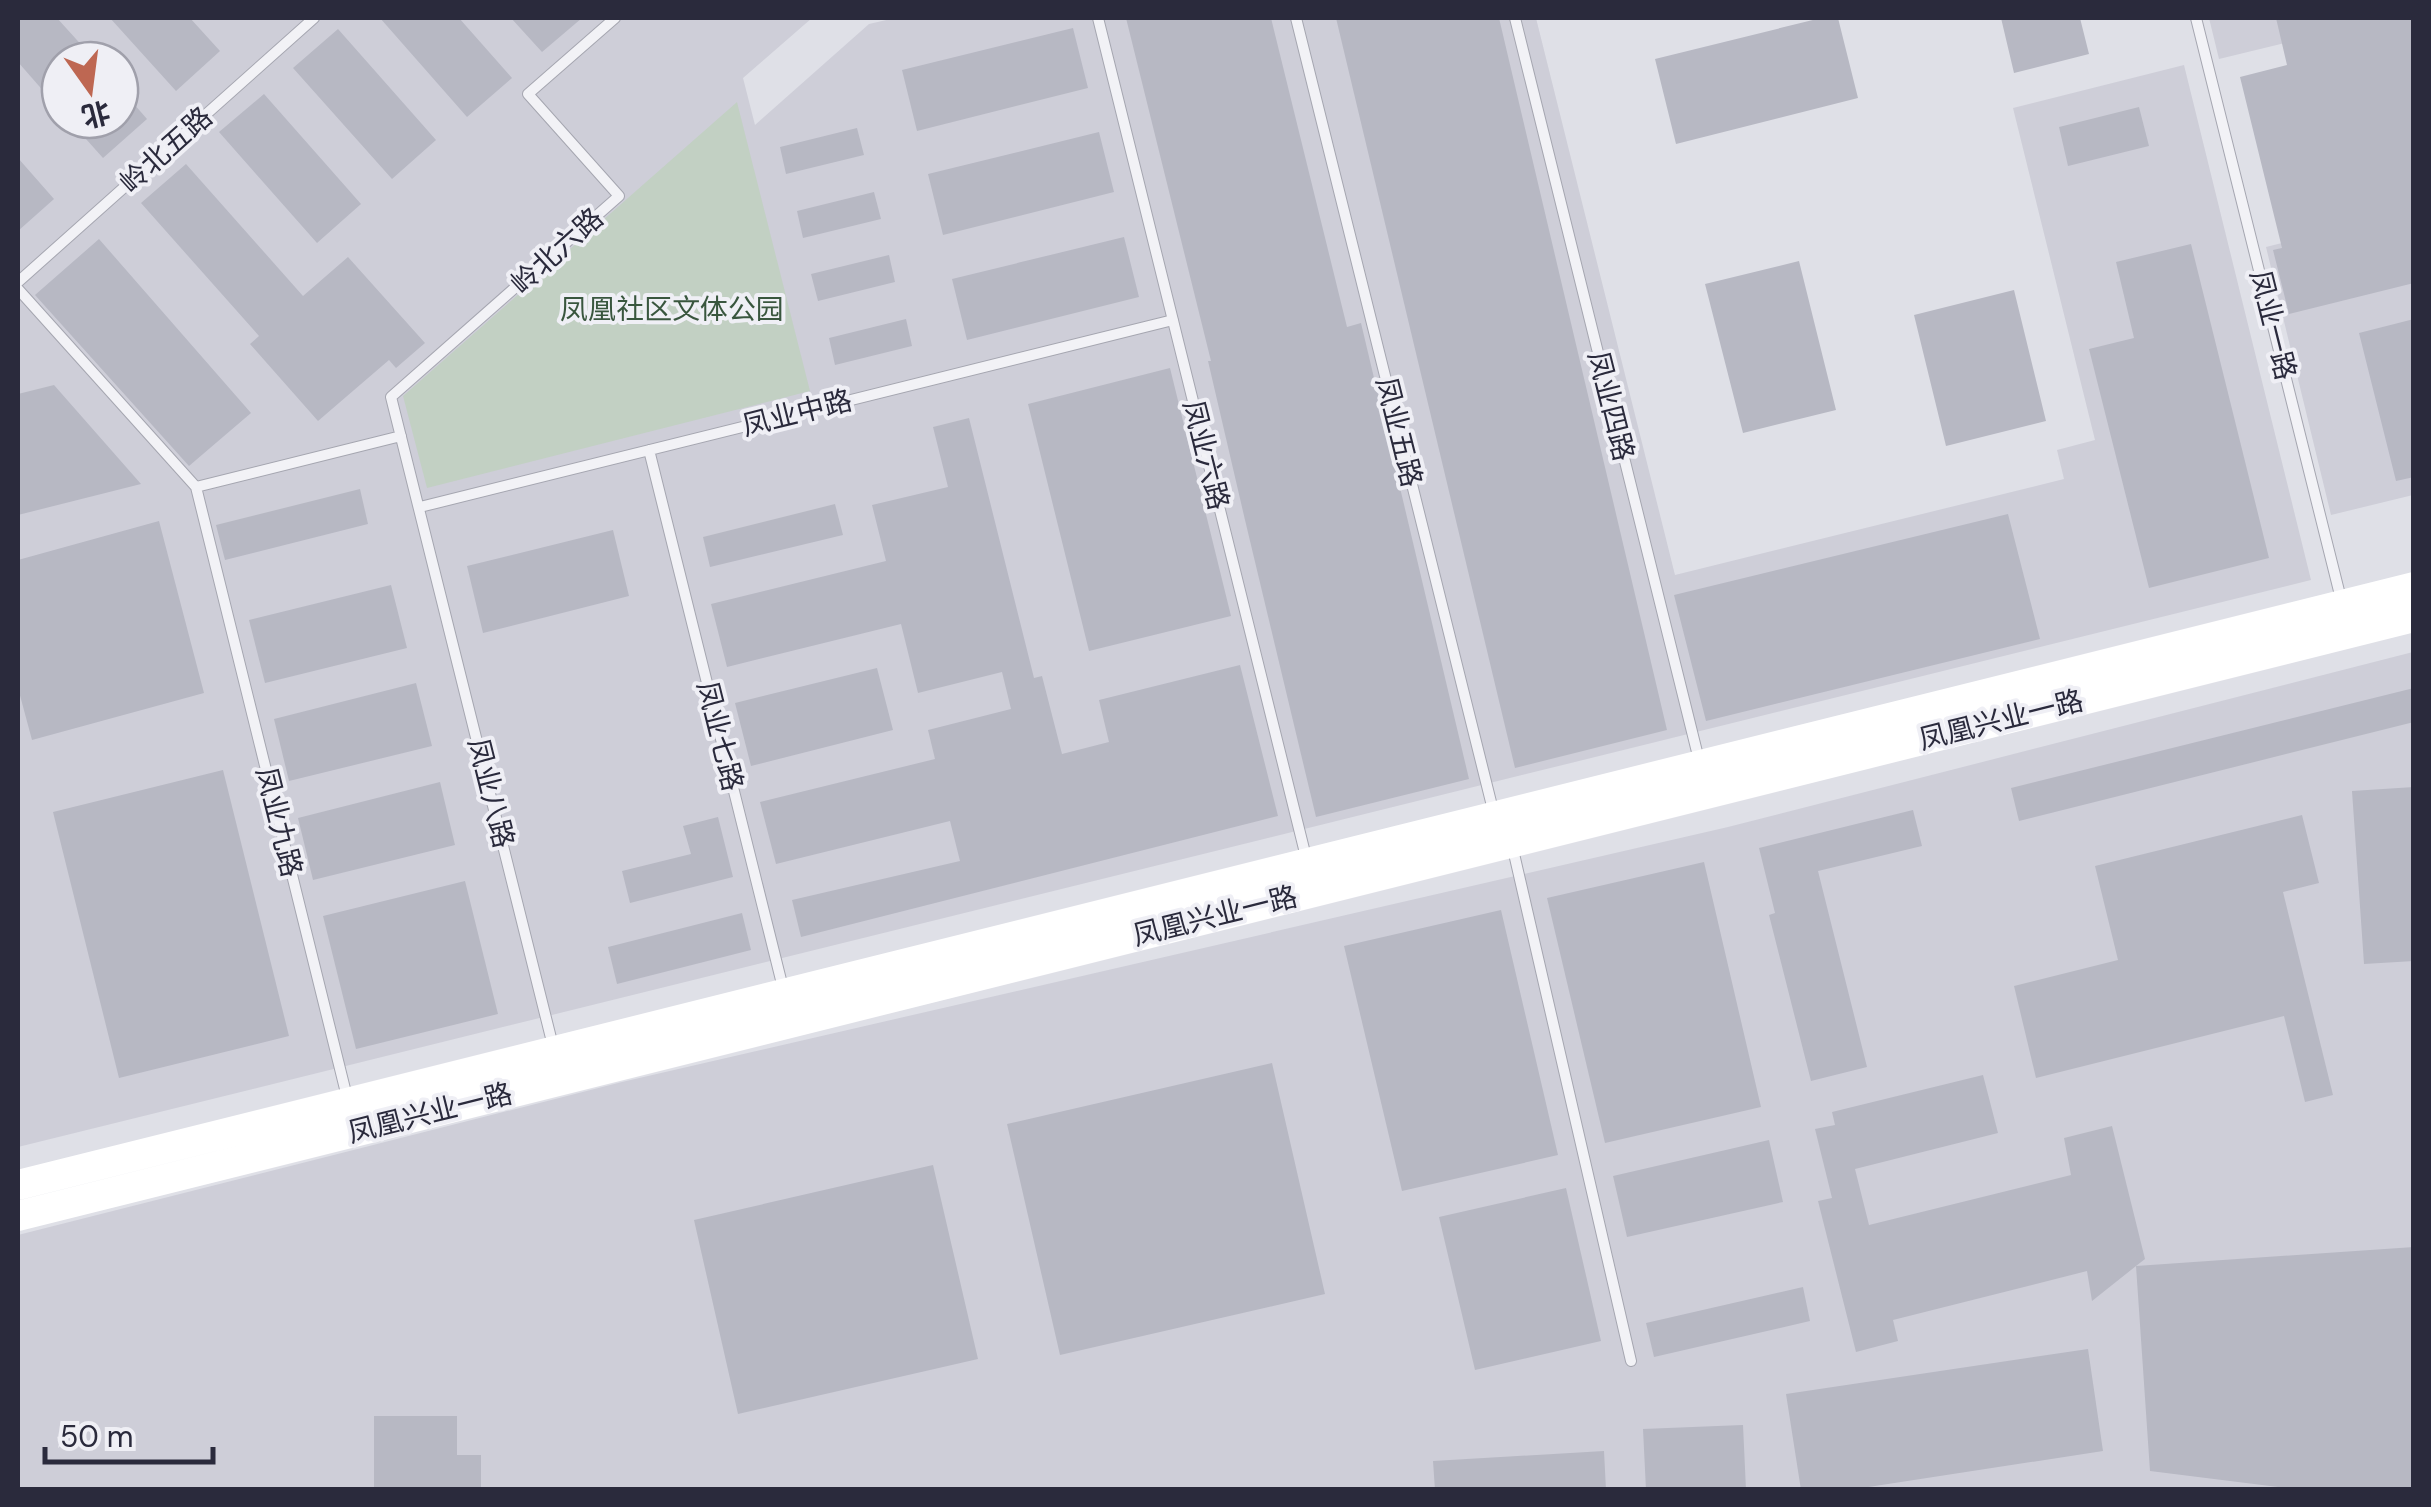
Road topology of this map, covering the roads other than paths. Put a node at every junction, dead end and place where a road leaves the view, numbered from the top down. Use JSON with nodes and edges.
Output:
{"nodes":[{"id":1,"x":314,"y":18,"type":"edge"},
{"id":2,"x":615,"y":18,"type":"edge"},
{"id":3,"x":1098,"y":18,"type":"edge"},
{"id":4,"x":1296,"y":18,"type":"edge"},
{"id":5,"x":1515,"y":18,"type":"edge"},
{"id":6,"x":2196,"y":18,"type":"edge"},
{"id":7,"x":18,"y":285,"type":"edge"},
{"id":8,"x":1173,"y":320,"type":"junction"},
{"id":9,"x":402,"y":436,"type":"junction"},
{"id":10,"x":649,"y":450,"type":"junction"},
{"id":11,"x":196,"y":487,"type":"junction"},
{"id":12,"x":420,"y":507,"type":"junction"},
{"id":13,"x":2414,"y":587,"type":"edge"},
{"id":14,"x":2414,"y":617,"type":"edge"},
{"id":15,"x":2346,"y":619,"type":"junction"},
{"id":16,"x":1704,"y":780,"type":"junction"},
{"id":17,"x":1503,"y":830,"type":"junction"},
{"id":18,"x":1311,"y":877,"type":"junction"},
{"id":19,"x":787,"y":1008,"type":"junction"},
{"id":20,"x":558,"y":1065,"type":"junction"},
{"id":21,"x":352,"y":1117,"type":"junction"},
{"id":22,"x":18,"y":1185,"type":"edge"},
{"id":23,"x":18,"y":1216,"type":"edge"},
{"id":24,"x":1631,"y":1361,"type":"dead end"}],
"edges":[{"from":1,"to":7,"type":"lane","name":"岭北五路"},
{"from":2,"to":9,"type":"lane","name":"岭北六路"},
{"from":3,"to":8,"type":"lane","name":"凤业六路"},
{"from":4,"to":17,"type":"lane","name":"凤业五路"},
{"from":5,"to":16,"type":"lane","name":"凤业四路"},
{"from":6,"to":15,"type":"lane","name":"凤业一路"},
{"from":7,"to":11,"type":"lane","name":"岭北五路"},
{"from":8,"to":10,"type":"lane","name":"凤业中路"},
{"from":8,"to":18,"type":"lane","name":"凤业六路"},
{"from":9,"to":11,"type":"lane"},
{"from":9,"to":12,"type":"lane","name":"岭北六路"},
{"from":10,"to":12,"type":"lane","name":"凤业中路"},
{"from":10,"to":19,"type":"lane","name":"凤业七路"},
{"from":11,"to":21,"type":"lane","name":"凤业九路"},
{"from":12,"to":20,"type":"lane","name":"凤业八路"},
{"from":13,"to":15,"type":"street","name":"凤凰兴业一路"},
{"from":14,"to":15,"type":"street","name":"凤凰兴业一路"},
{"from":15,"to":16,"type":"street","name":"凤凰兴业一路"},
{"from":16,"to":17,"type":"street","name":"凤凰兴业一路"},
{"from":17,"to":18,"type":"street","name":"凤凰兴业一路"},
{"from":17,"to":24,"type":"lane","name":"凤业五路"},
{"from":18,"to":19,"type":"street","name":"凤凰兴业一路"},
{"from":19,"to":20,"type":"street","name":"凤凰兴业一路"},
{"from":20,"to":21,"type":"street","name":"凤凰兴业一路"},
{"from":21,"to":22,"type":"street","name":"凤凰兴业一路"},
{"from":21,"to":23,"type":"street","name":"凤凰兴业一路"}]}
